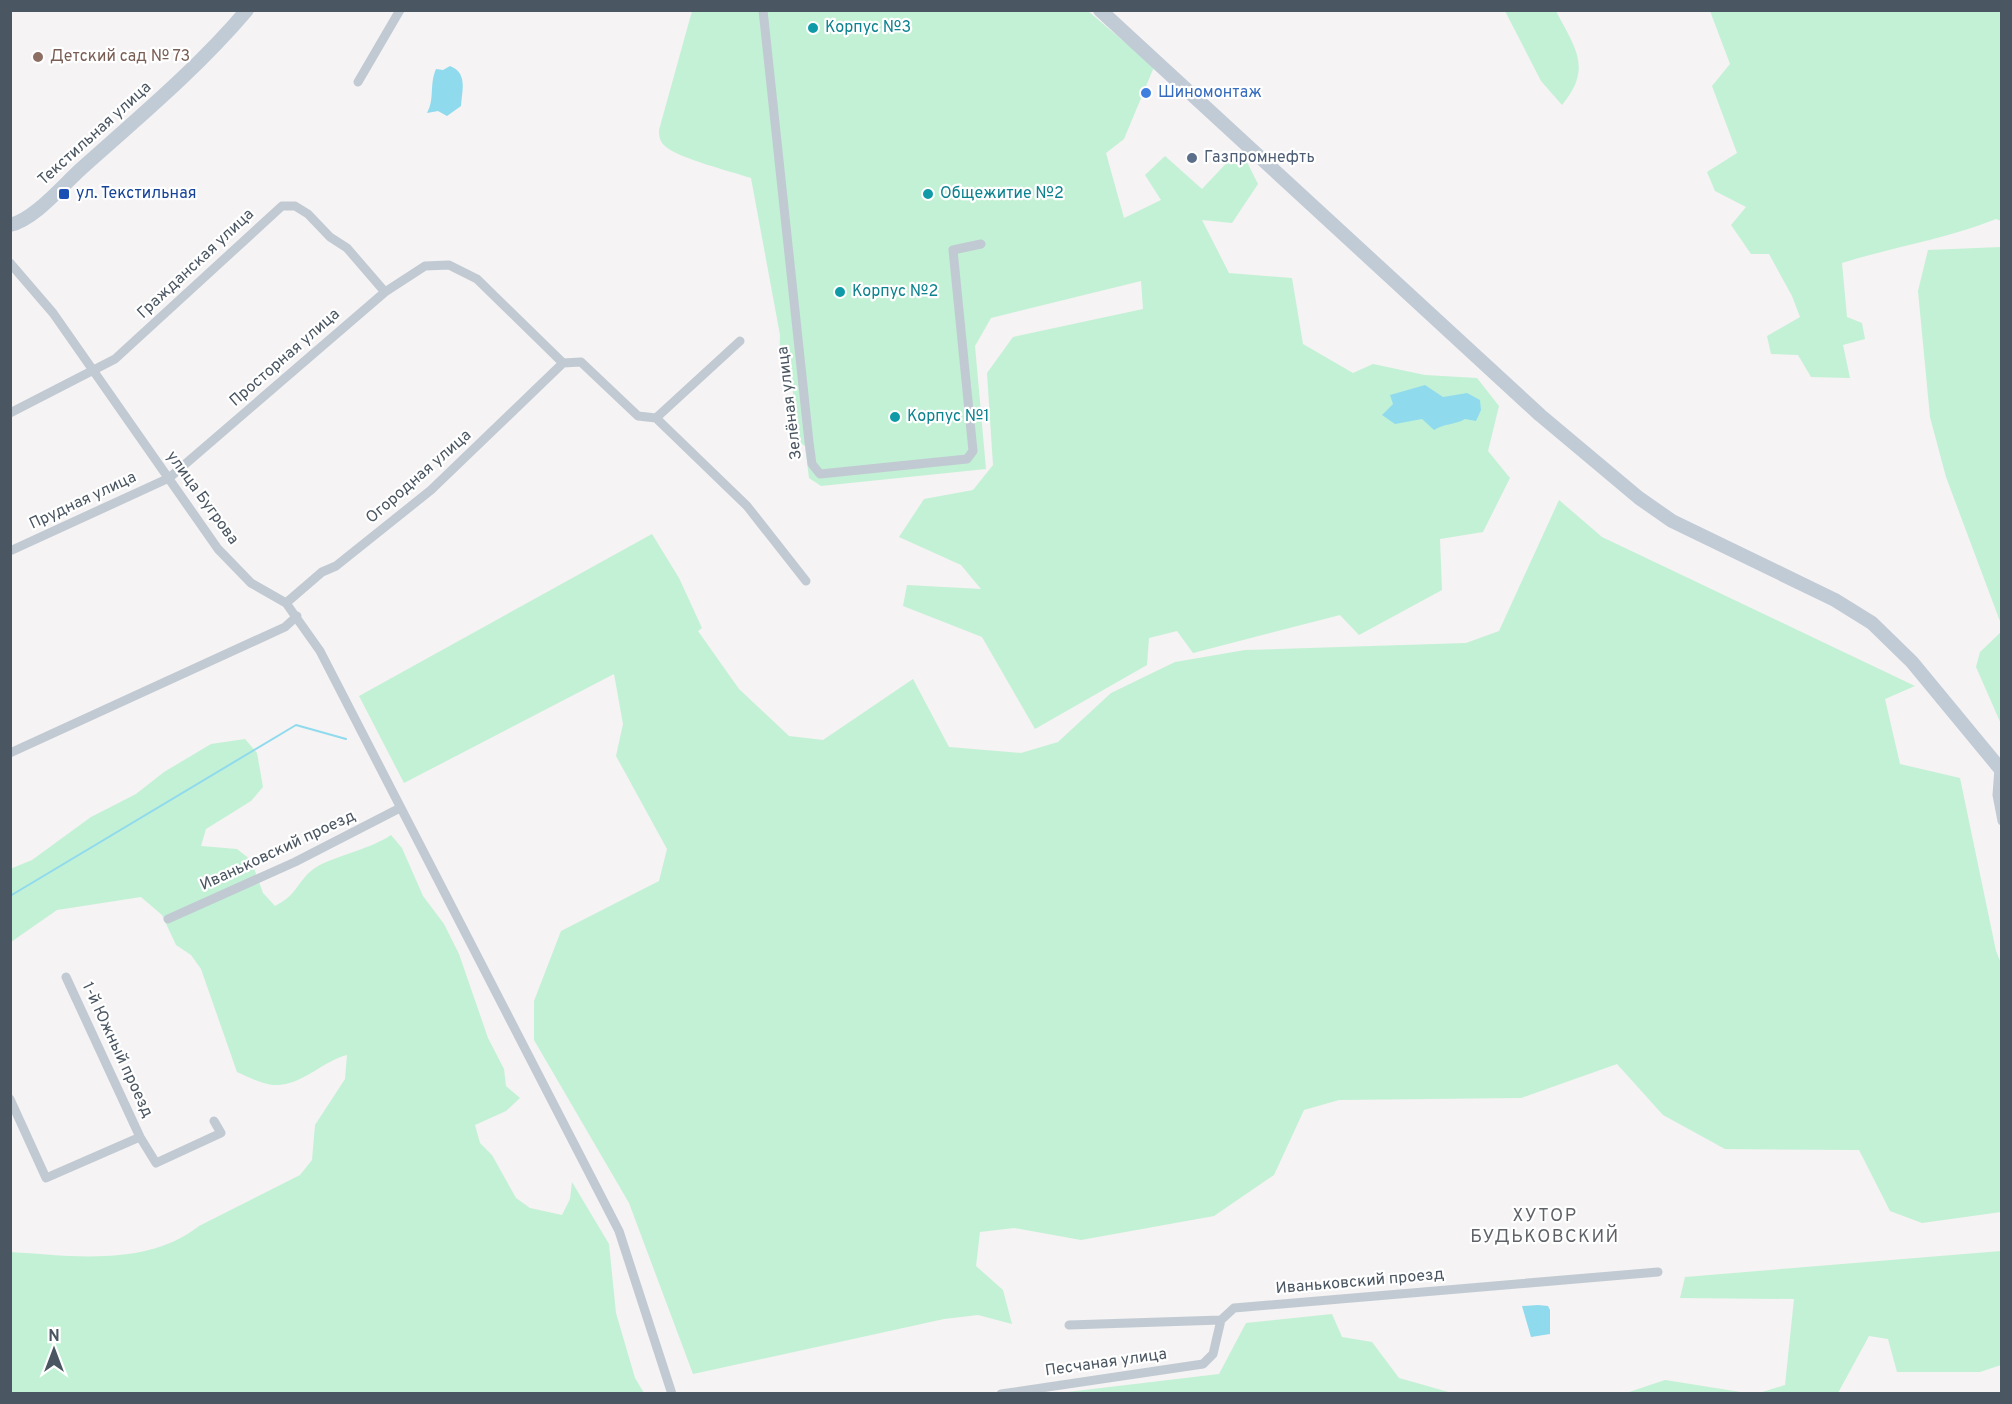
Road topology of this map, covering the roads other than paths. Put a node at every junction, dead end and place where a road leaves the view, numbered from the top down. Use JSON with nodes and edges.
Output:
{"nodes":[{"id":1,"x":247,"y":10,"type":"edge"},
{"id":2,"x":400,"y":10,"type":"edge"},
{"id":3,"x":763,"y":10,"type":"edge"},
{"id":4,"x":1100,"y":10,"type":"edge"},
{"id":5,"x":358,"y":82,"type":"dead end"},
{"id":6,"x":10,"y":225,"type":"edge"},
{"id":7,"x":981,"y":244,"type":"dead end"},
{"id":8,"x":10,"y":263,"type":"edge"},
{"id":9,"x":385,"y":292,"type":"junction"},
{"id":10,"x":740,"y":341,"type":"dead end"},
{"id":11,"x":563,"y":363,"type":"junction"},
{"id":12,"x":93,"y":371,"type":"junction"},
{"id":13,"x":10,"y":413,"type":"edge"},
{"id":14,"x":656,"y":418,"type":"junction"},
{"id":15,"x":169,"y":478,"type":"junction"},
{"id":16,"x":10,"y":551,"type":"edge"},
{"id":17,"x":806,"y":581,"type":"dead end"},
{"id":18,"x":286,"y":603,"type":"junction"},
{"id":19,"x":297,"y":616,"type":"junction"},
{"id":20,"x":10,"y":753,"type":"edge"},
{"id":21,"x":2000,"y":769,"type":"edge"},
{"id":22,"x":400,"y":808,"type":"junction"},
{"id":23,"x":2001,"y":821,"type":"edge"},
{"id":24,"x":168,"y":918,"type":"dead end"},
{"id":25,"x":66,"y":977,"type":"dead end"},
{"id":26,"x":10,"y":1100,"type":"edge"},
{"id":27,"x":214,"y":1121,"type":"dead end"},
{"id":28,"x":140,"y":1137,"type":"junction"},
{"id":29,"x":1658,"y":1272,"type":"dead end"},
{"id":30,"x":1221,"y":1320,"type":"junction"},
{"id":31,"x":1069,"y":1325,"type":"dead end"},
{"id":32,"x":672,"y":1394,"type":"edge"},
{"id":33,"x":1001,"y":1394,"type":"edge"}],
"edges":[{"from":1,"to":6,"type":"street","name":"Текстильная улица"},
{"from":2,"to":5,"type":"street"},
{"from":3,"to":7,"type":"street","name":"Зелёная улица"},
{"from":4,"to":21,"type":"street"},
{"from":8,"to":12,"type":"street","name":"улица Бугрова"},
{"from":9,"to":11,"type":"street","name":"Просторная улица"},
{"from":9,"to":12,"type":"street","name":"Гражданская улица"},
{"from":9,"to":15,"type":"street","name":"Просторная улица"},
{"from":10,"to":14,"type":"street"},
{"from":11,"to":14,"type":"street"},
{"from":11,"to":18,"type":"street","name":"Огородная улица"},
{"from":12,"to":13,"type":"street","name":"Гражданская улица"},
{"from":12,"to":15,"type":"street","name":"улица Бугрова"},
{"from":14,"to":17,"type":"street"},
{"from":15,"to":16,"type":"street","name":"Прудная улица"},
{"from":15,"to":18,"type":"street","name":"улица Бугрова"},
{"from":18,"to":19,"type":"street","name":"улица Бугрова"},
{"from":19,"to":20,"type":"street"},
{"from":19,"to":22,"type":"street","name":"улица Бугрова"},
{"from":21,"to":23,"type":"street"},
{"from":22,"to":24,"type":"street","name":"Иваньковский проезд"},
{"from":22,"to":32,"type":"street","name":"улица Бугрова"},
{"from":25,"to":28,"type":"street","name":"1-й Южный проезд"},
{"from":26,"to":28,"type":"street","name":"1-й Южный проезд"},
{"from":27,"to":28,"type":"street","name":"1-й Южный проезд"},
{"from":29,"to":30,"type":"street","name":"Иваньковский проезд"},
{"from":30,"to":31,"type":"street","name":"Иваньковский проезд"},
{"from":30,"to":33,"type":"street","name":"Песчаная улица"}]}
